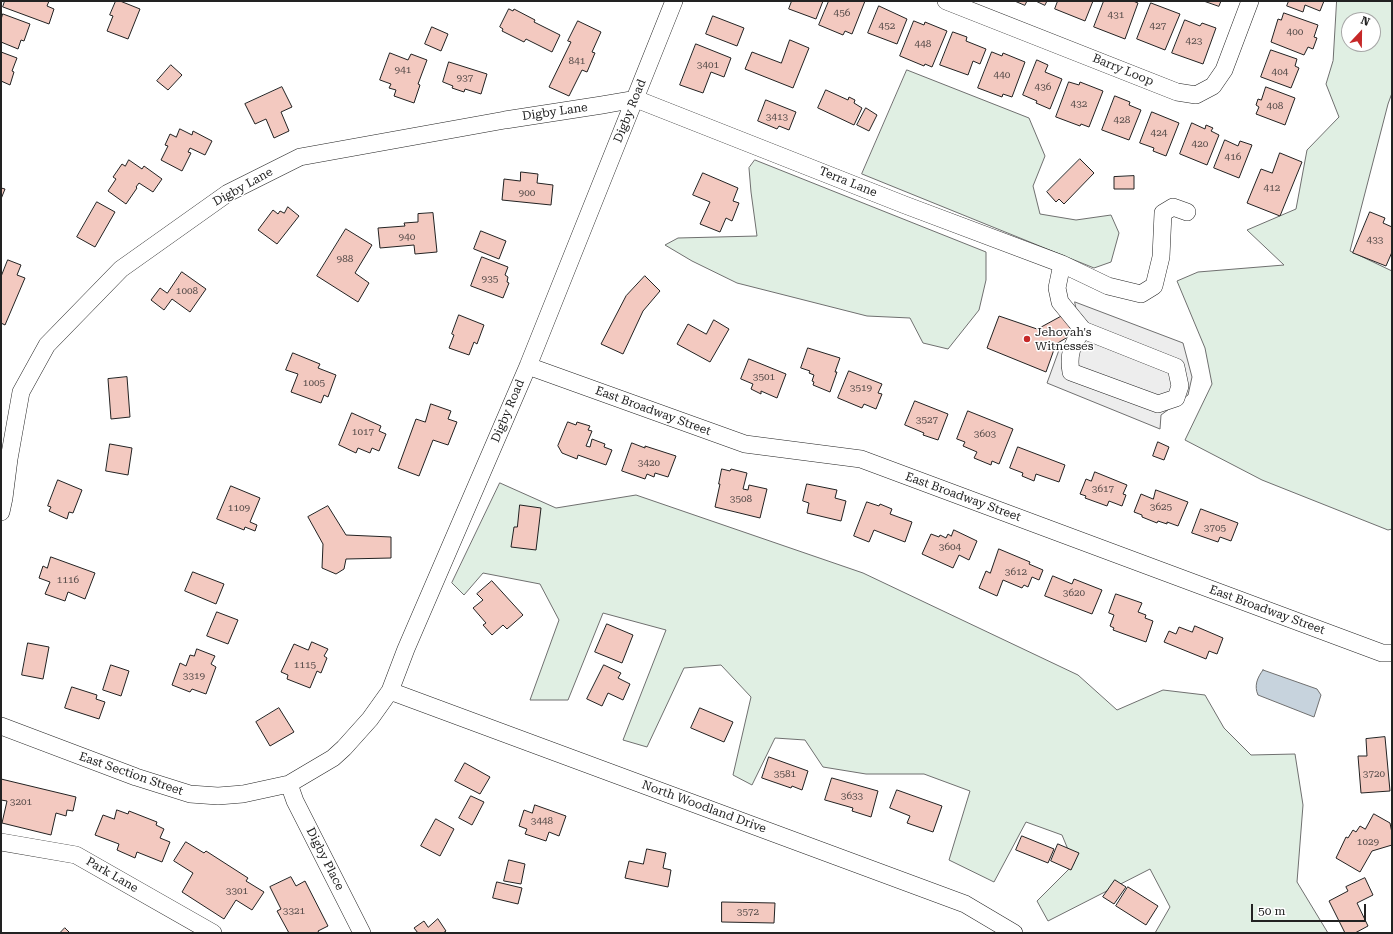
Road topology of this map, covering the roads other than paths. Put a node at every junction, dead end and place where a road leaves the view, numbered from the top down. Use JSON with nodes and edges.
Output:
{"nodes":[{"id":1,"x":674,"y":1,"type":"edge"},
{"id":2,"x":946,"y":1,"type":"edge"},
{"id":3,"x":1250,"y":1,"type":"edge"},
{"id":4,"x":636,"y":99,"type":"junction"},
{"id":5,"x":1187,"y":212,"type":"dead end"},
{"id":6,"x":1062,"y":264,"type":"junction"},
{"id":7,"x":1083,"y":330,"type":"junction"},
{"id":8,"x":528,"y":366,"type":"junction"},
{"id":9,"x":1,"y":512,"type":"edge"},
{"id":10,"x":1392,"y":653,"type":"edge"},
{"id":11,"x":390,"y":691,"type":"junction"},
{"id":12,"x":1,"y":726,"type":"edge"},
{"id":13,"x":290,"y":784,"type":"junction"},
{"id":14,"x":1,"y":842,"type":"edge"},
{"id":15,"x":213,"y":933,"type":"edge"},
{"id":16,"x":362,"y":933,"type":"edge"},
{"id":17,"x":1014,"y":933,"type":"edge"}],
"edges":[{"from":1,"to":4,"type":"street","name":"Digby Road"},
{"from":2,"to":3,"type":"street","name":"Barry Loop"},
{"from":4,"to":6,"type":"street","name":"Terra Lane"},
{"from":4,"to":8,"type":"street","name":"Digby Road"},
{"from":4,"to":9,"type":"street","name":"Digby Lane"},
{"from":5,"to":6,"type":"street","name":"Terra Lane"},
{"from":6,"to":7,"type":"street"},
{"from":7,"to":7,"type":"street"},
{"from":8,"to":10,"type":"street","name":"East Broadway Street"},
{"from":8,"to":11,"type":"street","name":"Digby Road"},
{"from":11,"to":13,"type":"street","name":"Digby Road"},
{"from":11,"to":17,"type":"street","name":"North Woodland Drive"},
{"from":12,"to":13,"type":"street","name":"East Section Street"},
{"from":13,"to":16,"type":"street","name":"Digby Place"},
{"from":14,"to":15,"type":"street","name":"Park Lane"}]}
